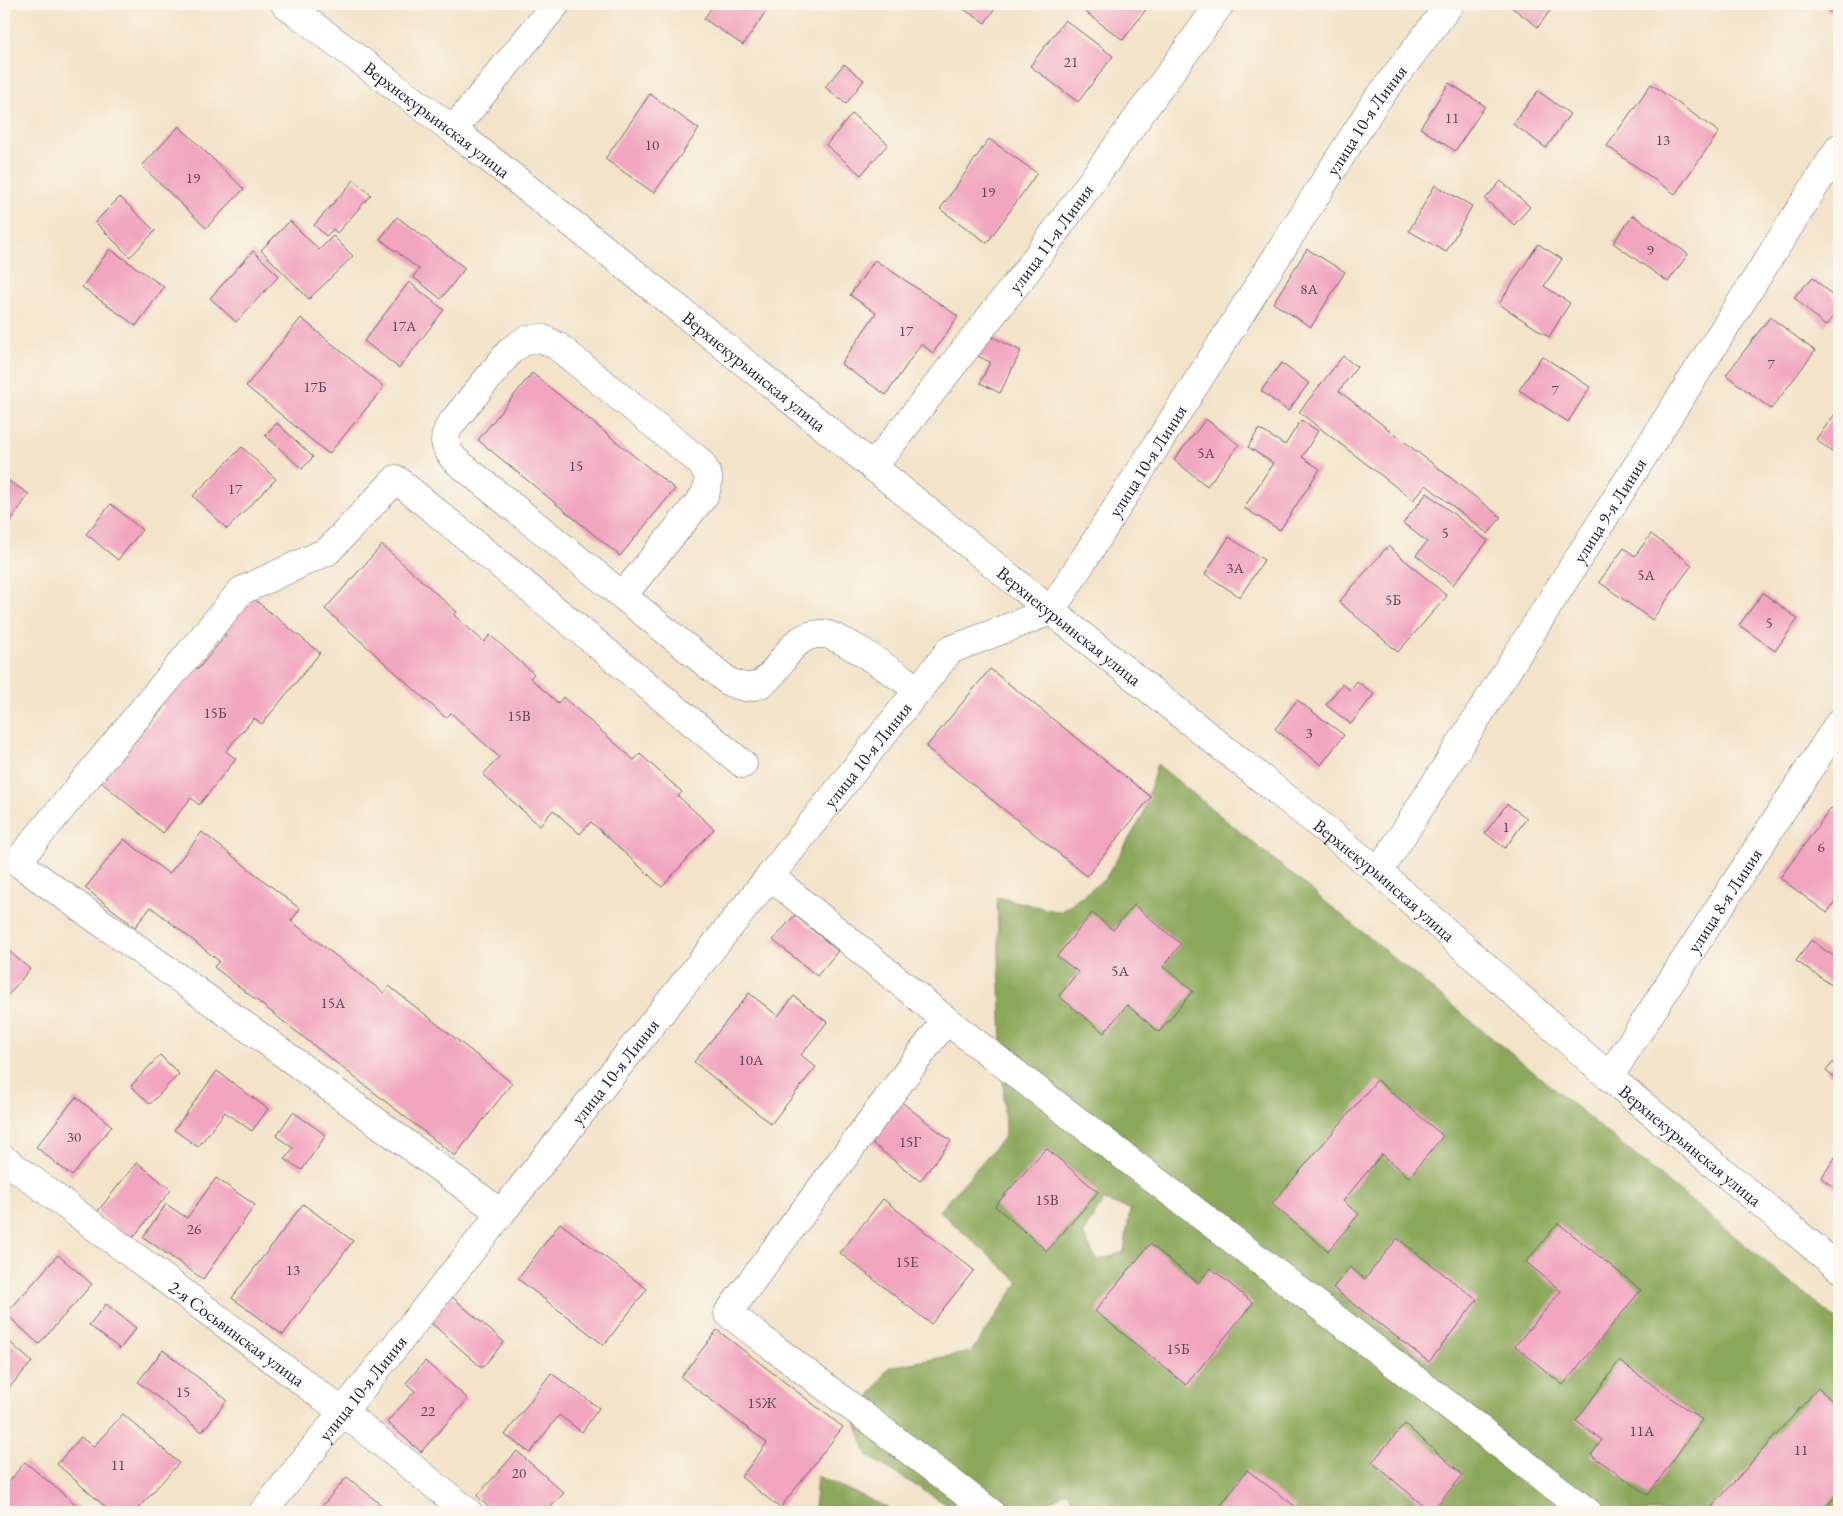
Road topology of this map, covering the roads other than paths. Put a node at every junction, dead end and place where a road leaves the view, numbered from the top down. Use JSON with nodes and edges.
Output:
{"nodes":[{"id":1,"x":285,"y":4,"type":"edge"},
{"id":2,"x":556,"y":4,"type":"edge"},
{"id":3,"x":1220,"y":4,"type":"edge"},
{"id":4,"x":1450,"y":4,"type":"edge"},
{"id":5,"x":454,"y":130,"type":"junction"},
{"id":6,"x":1839,"y":148,"type":"edge"},
{"id":7,"x":873,"y":467,"type":"junction"},
{"id":8,"x":623,"y":595,"type":"dead end"},
{"id":9,"x":1051,"y":611,"type":"junction"},
{"id":10,"x":918,"y":690,"type":"junction"},
{"id":11,"x":1839,"y":723,"type":"edge"},
{"id":12,"x":743,"y":764,"type":"dead end"},
{"id":13,"x":1379,"y":872,"type":"junction"},
{"id":14,"x":770,"y":876,"type":"junction"},
{"id":15,"x":946,"y":1020,"type":"junction"},
{"id":16,"x":1610,"y":1077,"type":"junction"},
{"id":17,"x":4,"y":1159,"type":"edge"},
{"id":18,"x":501,"y":1213,"type":"junction"},
{"id":19,"x":1839,"y":1268,"type":"edge"},
{"id":20,"x":342,"y":1412,"type":"junction"},
{"id":21,"x":263,"y":1512,"type":"edge"},
{"id":22,"x":468,"y":1512,"type":"edge"},
{"id":23,"x":990,"y":1512,"type":"edge"},
{"id":24,"x":1588,"y":1512,"type":"edge"}],
"edges":[{"from":1,"to":5,"type":"street","name":"Верхнекурьинская улица"},
{"from":2,"to":5,"type":"street"},
{"from":3,"to":7,"type":"street","name":"улица 11-я Линия"},
{"from":4,"to":9,"type":"street","name":"улица 10-я Линия"},
{"from":5,"to":7,"type":"street","name":"Верхнекурьинская улица"},
{"from":6,"to":13,"type":"street","name":"улица 9-я Линия"},
{"from":7,"to":9,"type":"street","name":"Верхнекурьинская улица"},
{"from":8,"to":10,"type":"street"},
{"from":9,"to":10,"type":"street","name":"улица 10-я Линия"},
{"from":9,"to":13,"type":"street","name":"Верхнекурьинская улица"},
{"from":10,"to":14,"type":"street","name":"улица 10-я Линия"},
{"from":11,"to":16,"type":"street","name":"улица 8-я Линия"},
{"from":12,"to":18,"type":"street"},
{"from":13,"to":16,"type":"street","name":"Верхнекурьинская улица"},
{"from":14,"to":15,"type":"street"},
{"from":14,"to":18,"type":"street","name":"улица 10-я Линия"},
{"from":15,"to":23,"type":"street"},
{"from":15,"to":24,"type":"street"},
{"from":16,"to":19,"type":"street","name":"Верхнекурьинская улица"},
{"from":17,"to":20,"type":"street","name":"2-я Сосьвинская улица"},
{"from":18,"to":20,"type":"street","name":"улица 10-я Линия"},
{"from":20,"to":21,"type":"street","name":"улица 10-я Линия"},
{"from":20,"to":22,"type":"street","name":"2-я Сосьвинская улица"}]}
